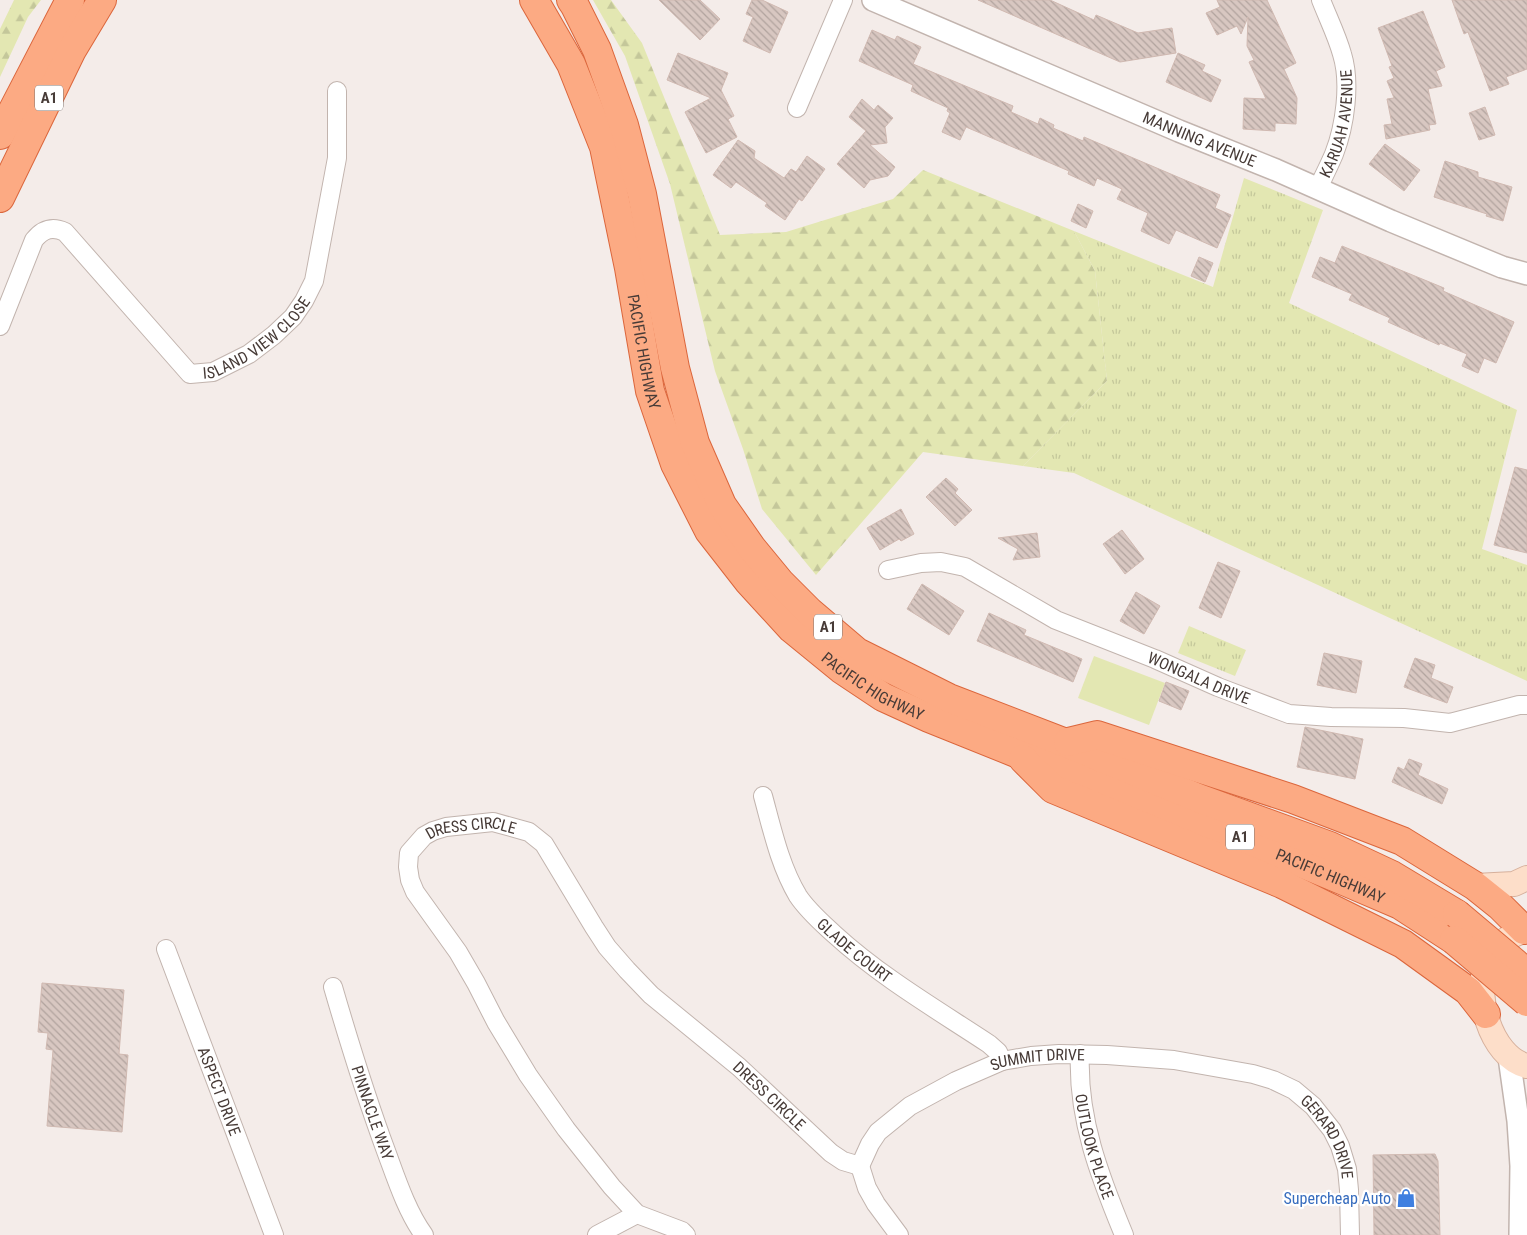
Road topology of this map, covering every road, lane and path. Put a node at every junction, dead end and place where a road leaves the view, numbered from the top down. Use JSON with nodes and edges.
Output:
{"nodes":[{"id":1,"x":70,"y":0,"type":"edge"},
{"id":2,"x":102,"y":0,"type":"edge"},
{"id":3,"x":534,"y":0,"type":"edge"},
{"id":4,"x":571,"y":0,"type":"edge"},
{"id":5,"x":843,"y":0,"type":"edge"},
{"id":6,"x":873,"y":0,"type":"edge"},
{"id":7,"x":1321,"y":0,"type":"edge"},
{"id":8,"x":337,"y":91,"type":"dead end"},
{"id":9,"x":797,"y":108,"type":"dead end"},
{"id":10,"x":0,"y":135,"type":"edge"},
{"id":11,"x":1318,"y":189,"type":"junction"},
{"id":12,"x":0,"y":198,"type":"edge"},
{"id":13,"x":1527,"y":274,"type":"edge"},
{"id":14,"x":0,"y":326,"type":"edge"},
{"id":15,"x":888,"y":570,"type":"dead end"},
{"id":16,"x":1527,"y":705,"type":"edge"},
{"id":17,"x":1066,"y":743,"type":"junction"},
{"id":18,"x":1016,"y":753,"type":"junction"},
{"id":19,"x":763,"y":796,"type":"dead end"},
{"id":20,"x":1527,"y":878,"type":"edge"},
{"id":21,"x":1475,"y":886,"type":"junction"},
{"id":22,"x":1455,"y":927,"type":"junction"},
{"id":23,"x":1526,"y":930,"type":"edge"},
{"id":24,"x":166,"y":949,"type":"dead end"},
{"id":25,"x":1527,"y":973,"type":"edge"},
{"id":26,"x":332,"y":987,"type":"dead end"},
{"id":27,"x":1527,"y":1002,"type":"edge"},
{"id":28,"x":1486,"y":1014,"type":"junction"},
{"id":29,"x":1080,"y":1054,"type":"junction"},
{"id":30,"x":1002,"y":1060,"type":"junction"},
{"id":31,"x":1518,"y":1061,"type":"edge"},
{"id":32,"x":1253,"y":1074,"type":"joint"},
{"id":33,"x":860,"y":1166,"type":"junction"},
{"id":34,"x":637,"y":1214,"type":"junction"},
{"id":35,"x":274,"y":1235,"type":"edge"},
{"id":36,"x":424,"y":1235,"type":"edge"},
{"id":37,"x":597,"y":1235,"type":"edge"},
{"id":38,"x":686,"y":1235,"type":"edge"},
{"id":39,"x":899,"y":1235,"type":"edge"},
{"id":40,"x":1124,"y":1235,"type":"edge"},
{"id":41,"x":1350,"y":1235,"type":"edge"},
{"id":42,"x":1520,"y":1235,"type":"edge"}],
"edges":[{"from":1,"to":10,"type":"highway","number":"A1"},
{"from":2,"to":12,"type":"highway","number":"A1"},
{"from":3,"to":18,"type":"highway","name":"PACIFIC HIGHWAY","number":"A1"},
{"from":4,"to":17,"type":"highway","name":"PACIFIC HIGHWAY","number":"A1"},
{"from":5,"to":9,"type":"street"},
{"from":6,"to":11,"type":"street","name":"MANNING AVENUE"},
{"from":7,"to":11,"type":"street","name":"KARUAH AVENUE"},
{"from":8,"to":14,"type":"street","name":"ISLAND VIEW CLOSE"},
{"from":11,"to":13,"type":"street","name":"MANNING AVENUE"},
{"from":15,"to":16,"type":"street","name":"WONGALA DRIVE"},
{"from":17,"to":21,"type":"highway"},
{"from":17,"to":22,"type":"highway","name":"PACIFIC HIGHWAY","number":"A1"},
{"from":18,"to":22,"type":"highway","name":"PACIFIC HIGHWAY","number":"A1"},
{"from":18,"to":28,"type":"highway"},
{"from":19,"to":30,"type":"street","name":"GLADE COURT"},
{"from":20,"to":21,"type":"main road"},
{"from":21,"to":23,"type":"highway"},
{"from":22,"to":25,"type":"highway","name":"PACIFIC HIGHWAY","number":"A1","bridge":true},
{"from":22,"to":27,"type":"highway","name":"PACIFIC HIGHWAY","number":"A1","bridge":true},
{"from":23,"to":28,"type":"main road"},
{"from":24,"to":35,"type":"street","name":"ASPECT DRIVE"},
{"from":26,"to":36,"type":"street","name":"PINNACLE WAY"},
{"from":28,"to":31,"type":"main road"},
{"from":29,"to":30,"type":"street","name":"SUMMIT DRIVE"},
{"from":29,"to":32,"type":"street","name":"SUMMIT DRIVE"},
{"from":29,"to":40,"type":"street","name":"OUTLOOK PLACE"},
{"from":30,"to":33,"type":"street","name":"SUMMIT DRIVE"},
{"from":31,"to":42,"type":"street"},
{"from":32,"to":41,"type":"street","name":"GERARD DRIVE"},
{"from":33,"to":34,"type":"street","name":"DRESS CIRCLE"},
{"from":33,"to":39,"type":"street"},
{"from":34,"to":37,"type":"street"},
{"from":34,"to":38,"type":"street","name":"DRESS CIRCLE"}]}
